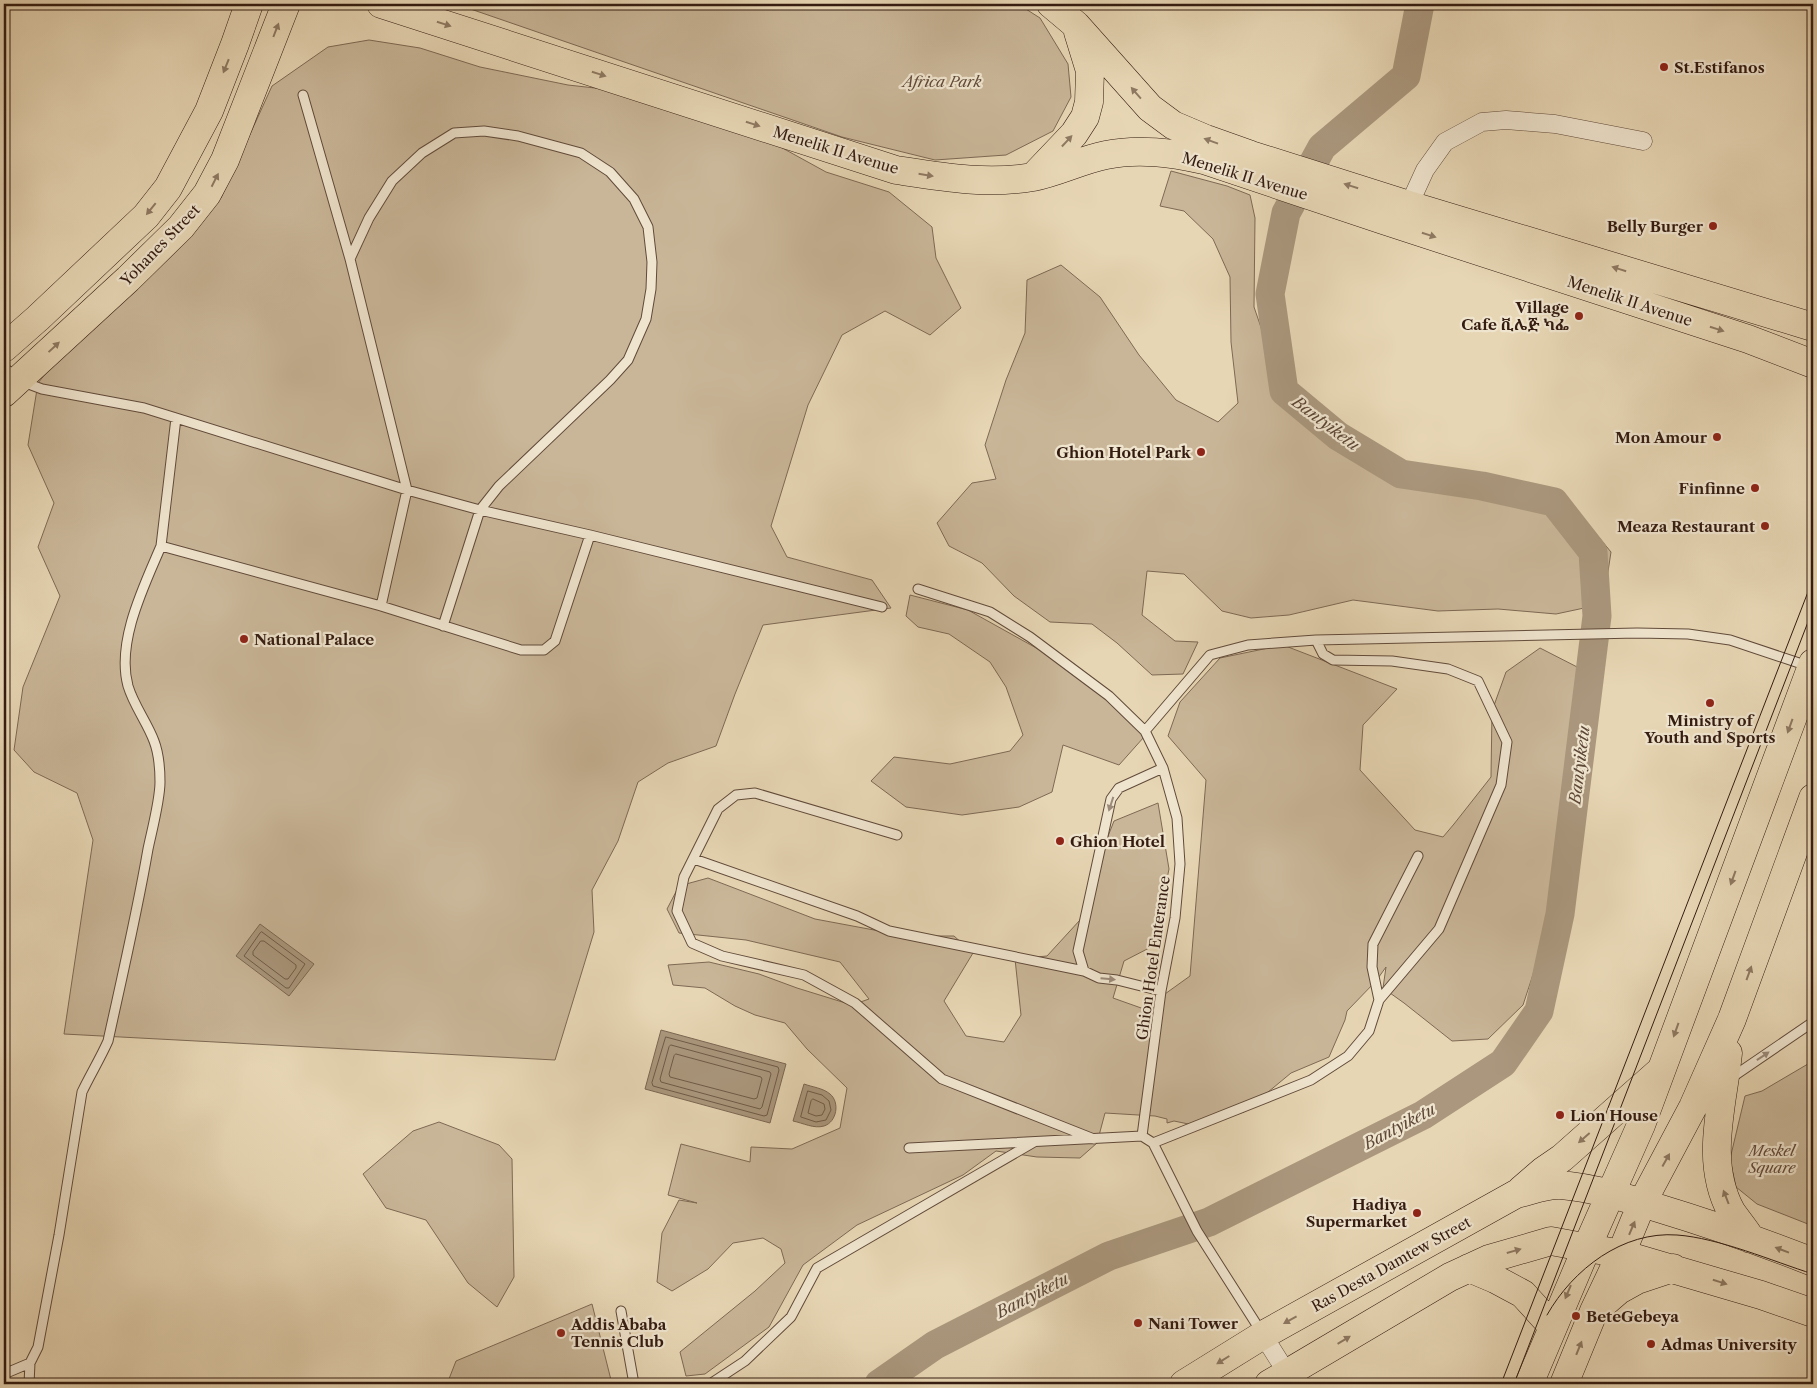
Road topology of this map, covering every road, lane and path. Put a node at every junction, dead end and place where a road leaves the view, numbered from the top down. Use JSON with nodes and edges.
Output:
{"nodes":[{"id":1,"x":249,"y":4,"type":"edge"},
{"id":2,"x":286,"y":4,"type":"edge"},
{"id":3,"x":381,"y":4,"type":"edge"},
{"id":4,"x":1051,"y":4,"type":"edge"},
{"id":5,"x":1076,"y":25,"type":"junction"},
{"id":6,"x":303,"y":95,"type":"dead end"},
{"id":7,"x":209,"y":111,"type":"junction"},
{"id":8,"x":239,"y":124,"type":"junction"},
{"id":9,"x":1643,"y":141,"type":"dead end"},
{"id":10,"x":1248,"y":164,"type":"junction"},
{"id":11,"x":1034,"y":176,"type":"junction"},
{"id":12,"x":1396,"y":209,"type":"junction"},
{"id":13,"x":350,"y":259,"type":"junction"},
{"id":14,"x":1806,"y":320,"type":"edge"},
{"id":15,"x":4,"y":348,"type":"edge"},
{"id":16,"x":1807,"y":366,"type":"edge"},
{"id":17,"x":9,"y":380,"type":"edge"},
{"id":18,"x":176,"y":418,"type":"junction"},
{"id":19,"x":407,"y":490,"type":"junction"},
{"id":20,"x":480,"y":510,"type":"junction"},
{"id":21,"x":590,"y":535,"type":"junction"},
{"id":22,"x":161,"y":546,"type":"junction"},
{"id":23,"x":918,"y":588,"type":"dead end"},
{"id":24,"x":381,"y":606,"type":"junction"},
{"id":25,"x":882,"y":607,"type":"dead end"},
{"id":26,"x":443,"y":626,"type":"junction"},
{"id":27,"x":1316,"y":640,"type":"junction"},
{"id":28,"x":1813,"y":666,"type":"edge"},
{"id":29,"x":1144,"y":731,"type":"junction"},
{"id":30,"x":1163,"y":768,"type":"junction"},
{"id":31,"x":1813,"y":798,"type":"edge"},
{"id":32,"x":897,"y":835,"type":"dead end"},
{"id":33,"x":1418,"y":856,"type":"dead end"},
{"id":34,"x":694,"y":859,"type":"junction"},
{"id":35,"x":1084,"y":971,"type":"junction"},
{"id":36,"x":1161,"y":991,"type":"junction"},
{"id":37,"x":1379,"y":1000,"type":"junction"},
{"id":38,"x":1732,"y":1019,"type":"junction"},
{"id":39,"x":1813,"y":1022,"type":"edge"},
{"id":40,"x":1660,"y":1071,"type":"junction"},
{"id":41,"x":1723,"y":1084,"type":"junction"},
{"id":42,"x":1142,"y":1136,"type":"junction"},
{"id":43,"x":1094,"y":1139,"type":"junction"},
{"id":44,"x":1034,"y":1142,"type":"junction"},
{"id":45,"x":1153,"y":1143,"type":"junction"},
{"id":46,"x":908,"y":1148,"type":"dead end"},
{"id":47,"x":1516,"y":1194,"type":"junction"},
{"id":48,"x":1611,"y":1194,"type":"junction"},
{"id":49,"x":1642,"y":1203,"type":"junction"},
{"id":50,"x":1752,"y":1239,"type":"junction"},
{"id":51,"x":1587,"y":1247,"type":"junction"},
{"id":52,"x":1621,"y":1254,"type":"junction"},
{"id":53,"x":1813,"y":1262,"type":"edge"},
{"id":54,"x":1468,"y":1268,"type":"junction"},
{"id":55,"x":1673,"y":1268,"type":"junction"},
{"id":56,"x":621,"y":1310,"type":"dead end"},
{"id":57,"x":1594,"y":1311,"type":"junction"},
{"id":58,"x":1813,"y":1313,"type":"edge"},
{"id":59,"x":1553,"y":1327,"type":"junction"},
{"id":60,"x":1263,"y":1335,"type":"junction"},
{"id":61,"x":30,"y":1364,"type":"junction"},
{"id":62,"x":4,"y":1374,"type":"edge"},
{"id":63,"x":1284,"y":1381,"type":"edge"},
{"id":64,"x":28,"y":1384,"type":"edge"},
{"id":65,"x":634,"y":1384,"type":"edge"},
{"id":66,"x":710,"y":1384,"type":"edge"},
{"id":67,"x":1184,"y":1384,"type":"edge"},
{"id":68,"x":1529,"y":1384,"type":"edge"},
{"id":69,"x":1564,"y":1384,"type":"edge"}],
"edges":[{"from":1,"to":7,"type":"main road","name":"Yohanes Street","one_way":true},
{"from":8,"to":2,"type":"main road","name":"Yohanes Street","one_way":true},
{"from":3,"to":11,"type":"main road","name":"Menelik II Avenue","one_way":true},
{"from":4,"to":5,"type":"main road","name":"Menelik II Avenue"},
{"from":10,"to":5,"type":"main road","name":"Menelik II Avenue","one_way":true},
{"from":11,"to":5,"type":"main road","one_way":true},
{"from":6,"to":13,"type":"lane"},
{"from":7,"to":8,"type":"main road"},
{"from":7,"to":15,"type":"main road","name":"Yohanes Street","one_way":true},
{"from":17,"to":8,"type":"main road","name":"Yohanes Street","one_way":true},
{"from":9,"to":12,"type":"street"},
{"from":10,"to":11,"type":"main road","name":"Menelik II Avenue"},
{"from":10,"to":12,"type":"main road","name":"Menelik II Avenue"},
{"from":14,"to":12,"type":"main road","name":"Menelik II Avenue","one_way":true},
{"from":12,"to":16,"type":"main road","name":"Menelik II Avenue","one_way":true},
{"from":13,"to":19,"type":"lane"},
{"from":13,"to":20,"type":"lane"},
{"from":17,"to":18,"type":"lane"},
{"from":18,"to":19,"type":"lane"},
{"from":18,"to":22,"type":"lane"},
{"from":19,"to":20,"type":"lane"},
{"from":19,"to":24,"type":"lane"},
{"from":20,"to":21,"type":"lane"},
{"from":20,"to":26,"type":"lane"},
{"from":21,"to":25,"type":"lane"},
{"from":21,"to":26,"type":"lane"},
{"from":22,"to":24,"type":"lane"},
{"from":22,"to":61,"type":"lane"},
{"from":23,"to":29,"type":"lane","name":"Ghion Hotel Enterance"},
{"from":24,"to":26,"type":"lane"},
{"from":27,"to":28,"type":"lane"},
{"from":27,"to":29,"type":"lane"},
{"from":27,"to":37,"type":"lane"},
{"from":28,"to":40,"type":"main road","one_way":true},
{"from":29,"to":30,"type":"lane","name":"Ghion Hotel Enterance"},
{"from":30,"to":35,"type":"lane","one_way":true},
{"from":30,"to":36,"type":"lane","name":"Ghion Hotel Enterance"},
{"from":38,"to":31,"type":"main road","one_way":true},
{"from":32,"to":34,"type":"lane"},
{"from":33,"to":37,"type":"lane"},
{"from":34,"to":35,"type":"lane"},
{"from":34,"to":43,"type":"lane"},
{"from":35,"to":36,"type":"lane","one_way":true},
{"from":36,"to":42,"type":"lane","name":"Ghion Hotel Enterance"},
{"from":37,"to":45,"type":"lane"},
{"from":38,"to":41,"type":"main road"},
{"from":49,"to":38,"type":"main road","one_way":true},
{"from":41,"to":39,"type":"lane","one_way":true},
{"from":40,"to":47,"type":"main road","one_way":true},
{"from":40,"to":48,"type":"main road"},
{"from":50,"to":41,"type":"main road","one_way":true},
{"from":42,"to":43,"type":"lane"},
{"from":42,"to":45,"type":"lane"},
{"from":43,"to":44,"type":"lane"},
{"from":44,"to":46,"type":"lane"},
{"from":44,"to":66,"type":"lane"},
{"from":45,"to":60,"type":"lane"},
{"from":47,"to":48,"type":"main road","name":"Ras Desta Damtew Street"},
{"from":47,"to":60,"type":"main road","name":"Ras Desta Damtew Street","one_way":true},
{"from":48,"to":49,"type":"main road","name":"Ras Desta Damtew Street"},
{"from":48,"to":51,"type":"main road"},
{"from":49,"to":50,"type":"main road","name":"Ras Desta Damtew Street"},
{"from":52,"to":49,"type":"main road","one_way":true},
{"from":53,"to":50,"type":"main road","name":"Ras Desta Damtew Street","one_way":true},
{"from":51,"to":52,"type":"main road"},
{"from":54,"to":51,"type":"main road","one_way":true},
{"from":51,"to":59,"type":"main road","one_way":true},
{"from":52,"to":55,"type":"main road"},
{"from":52,"to":57,"type":"main road"},
{"from":54,"to":59,"type":"main road"},
{"from":63,"to":54,"type":"main road","one_way":true},
{"from":55,"to":57,"type":"main road"},
{"from":55,"to":58,"type":"main road","one_way":true},
{"from":56,"to":65,"type":"lane"},
{"from":69,"to":57,"type":"main road","one_way":true},
{"from":59,"to":68,"type":"main road"},
{"from":60,"to":63,"type":"street"},
{"from":60,"to":67,"type":"main road","name":"Ras Desta Damtew Street","one_way":true},
{"from":61,"to":62,"type":"lane"},
{"from":61,"to":64,"type":"lane"}]}
